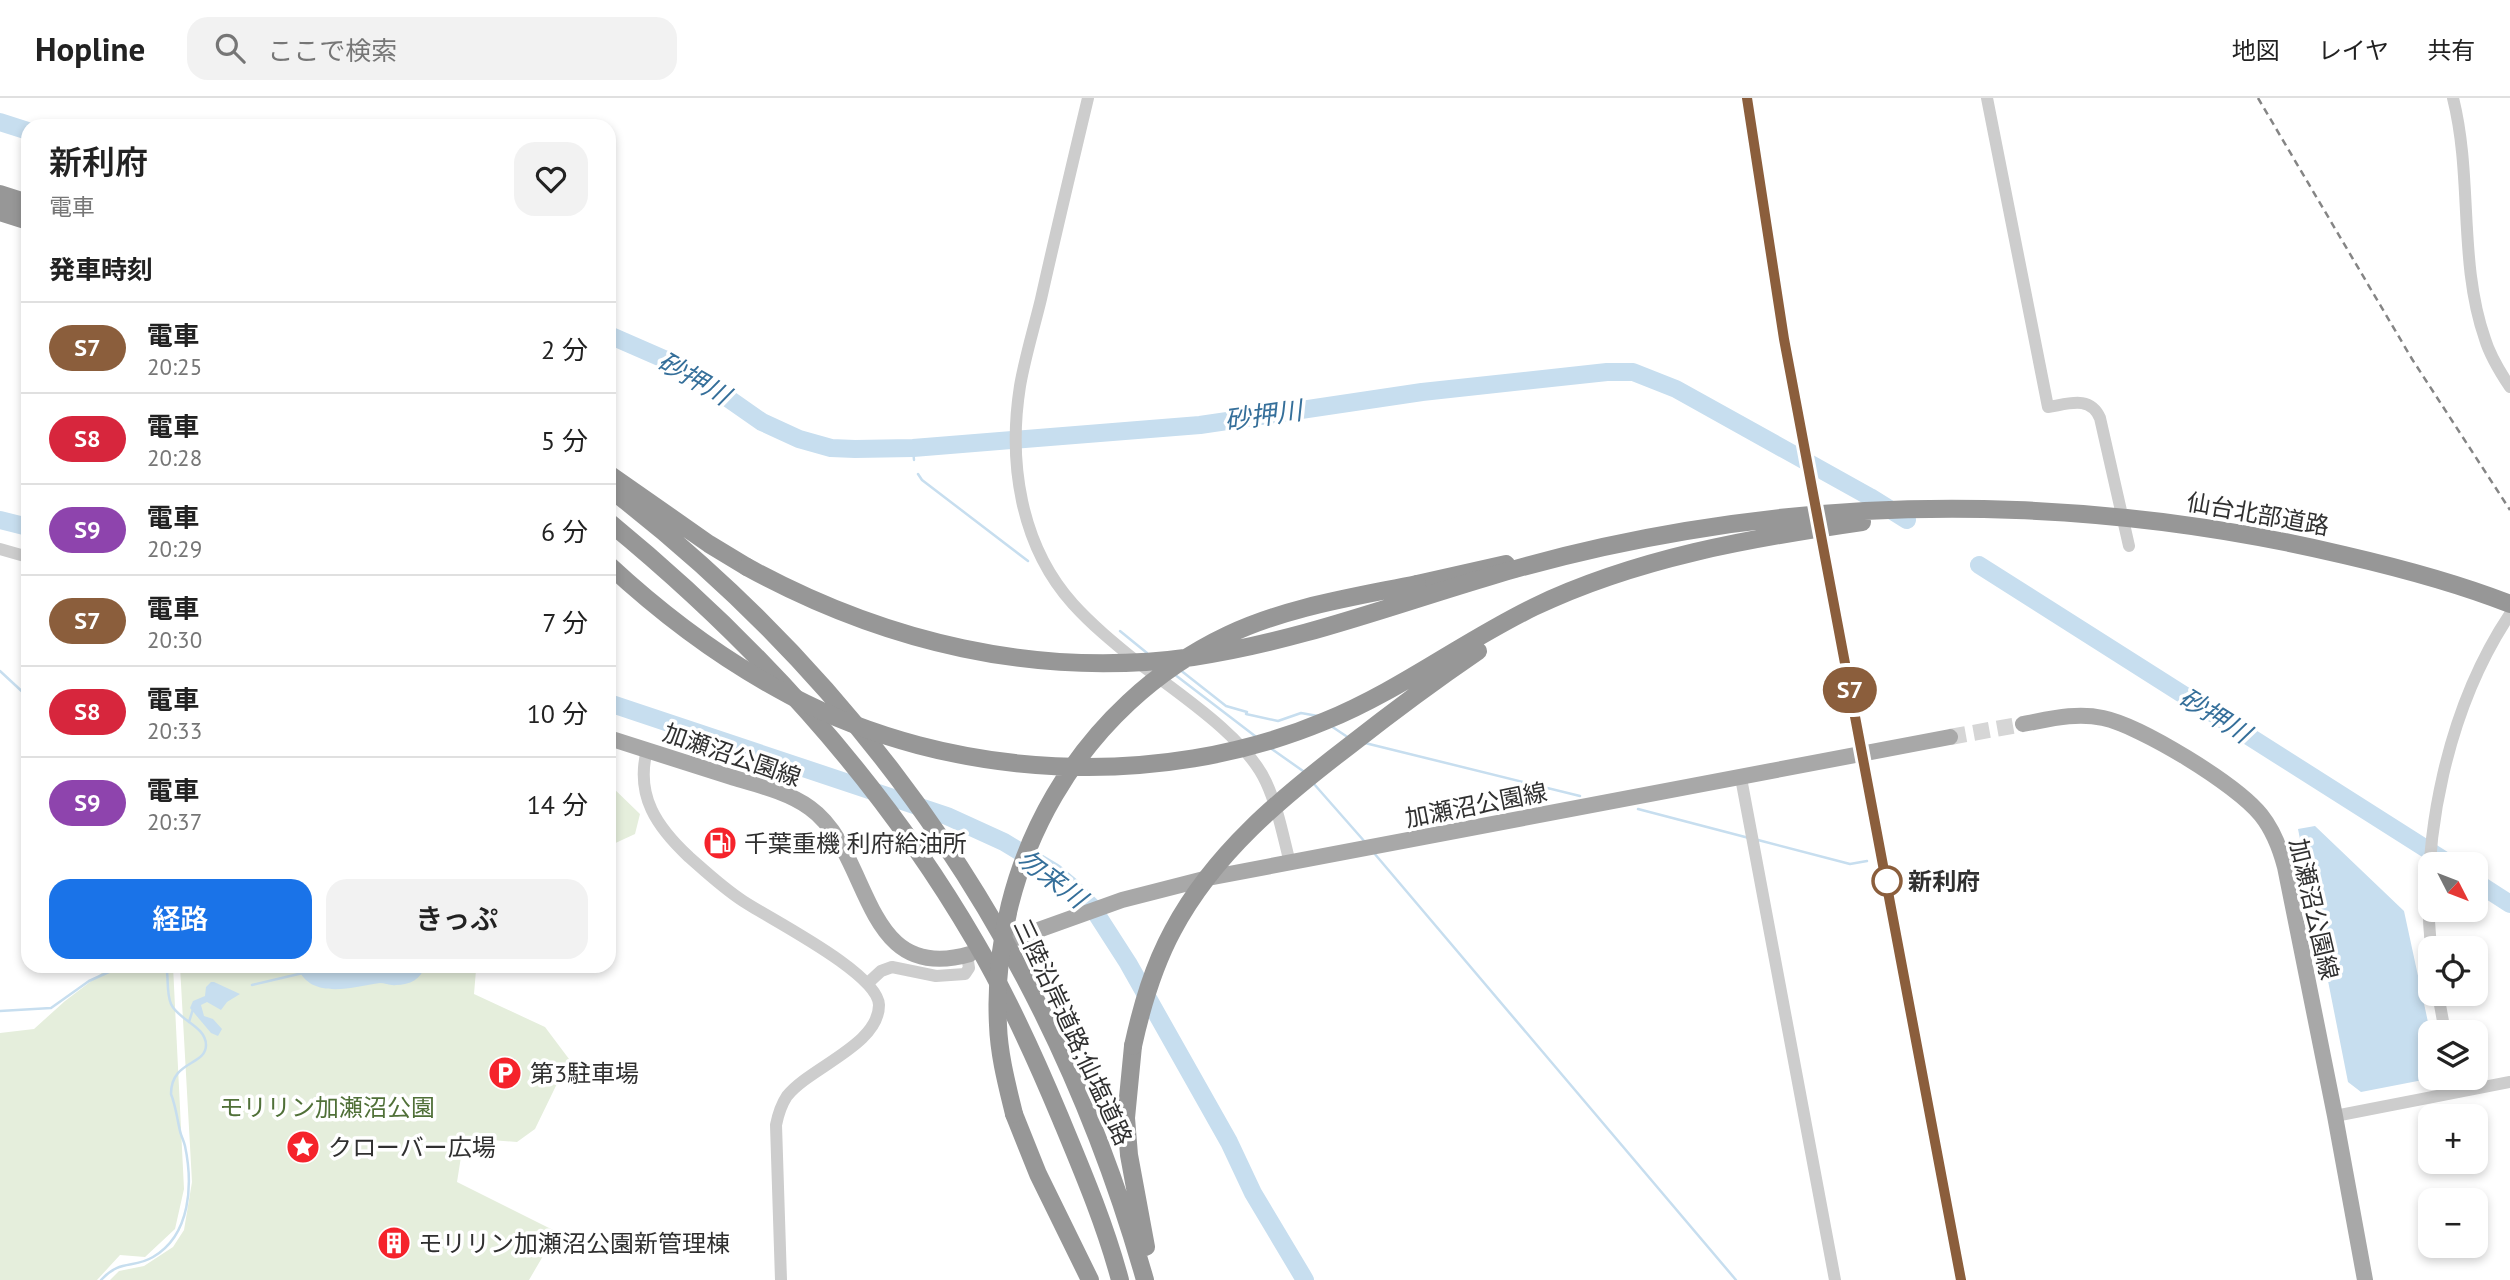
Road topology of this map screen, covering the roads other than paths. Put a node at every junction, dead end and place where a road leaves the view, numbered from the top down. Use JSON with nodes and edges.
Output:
{"nodes":[{"id":1,"x":1088,"y":98,"type":"edge"},
{"id":2,"x":1987,"y":98,"type":"edge"},
{"id":3,"x":2453,"y":98,"type":"edge"},
{"id":4,"x":0,"y":194,"type":"edge"},
{"id":5,"x":21,"y":201,"type":"edge"},
{"id":6,"x":0,"y":212,"type":"edge"},
{"id":7,"x":21,"y":219,"type":"edge"},
{"id":8,"x":2510,"y":387,"type":"edge"},
{"id":9,"x":616,"y":479,"type":"edge"},
{"id":10,"x":616,"y":494,"type":"edge"},
{"id":11,"x":1991,"y":510,"type":"junction"},
{"id":12,"x":616,"y":528,"type":"edge"},
{"id":13,"x":1685,"y":531,"type":"junction"},
{"id":14,"x":2129,"y":546,"type":"dead end"},
{"id":15,"x":0,"y":549,"type":"edge"},
{"id":16,"x":21,"y":555,"type":"edge"},
{"id":17,"x":616,"y":571,"type":"edge"},
{"id":18,"x":1612,"y":576,"type":"junction"},
{"id":19,"x":2510,"y":604,"type":"edge"},
{"id":20,"x":2510,"y":614,"type":"edge"},
{"id":21,"x":2023,"y":724,"type":"tunnel mouth"},
{"id":22,"x":1950,"y":737,"type":"tunnel mouth"},
{"id":23,"x":616,"y":740,"type":"edge"},
{"id":24,"x":647,"y":750,"type":"junction"},
{"id":25,"x":1741,"y":778,"type":"junction"},
{"id":26,"x":1290,"y":863,"type":"junction"},
{"id":27,"x":2431,"y":936,"type":"edge"},
{"id":28,"x":1016,"y":938,"type":"dead end"},
{"id":29,"x":971,"y":951,"type":"junction"},
{"id":30,"x":869,"y":983,"type":"junction"},
{"id":31,"x":2510,"y":1082,"type":"edge"},
{"id":32,"x":2457,"y":1092,"type":"joint"},
{"id":33,"x":2335,"y":1116,"type":"junction"},
{"id":34,"x":782,"y":1280,"type":"edge"},
{"id":35,"x":1090,"y":1280,"type":"edge"},
{"id":36,"x":1121,"y":1280,"type":"edge"},
{"id":37,"x":1145,"y":1280,"type":"edge"},
{"id":38,"x":1153,"y":1280,"type":"edge"},
{"id":39,"x":1835,"y":1280,"type":"edge"},
{"id":40,"x":2364,"y":1280,"type":"edge"}],
"edges":[{"from":1,"to":26,"type":"street"},
{"from":2,"to":14,"type":"street"},
{"from":3,"to":8,"type":"street"},
{"from":4,"to":5,"type":"highway"},
{"from":6,"to":7,"type":"highway"},
{"from":9,"to":13,"type":"highway","bridge":true},
{"from":10,"to":37,"type":"highway","name":"三陸沿岸道路;仙塩道路","bridge":true},
{"from":11,"to":13,"type":"highway","name":"仙台北部道路","bridge":true},
{"from":11,"to":18,"type":"highway","name":"仙台北部道路","bridge":true},
{"from":11,"to":19,"type":"highway","name":"仙台北部道路","bridge":true},
{"from":12,"to":29,"type":"highway","name":"三陸沿岸道路;仙塩道路","bridge":true},
{"from":13,"to":35,"type":"highway","bridge":true},
{"from":15,"to":16,"type":"street"},
{"from":17,"to":18,"type":"highway","bridge":true},
{"from":18,"to":38,"type":"highway","bridge":true},
{"from":20,"to":27,"type":"street"},
{"from":21,"to":33,"type":"main road","name":"加瀬沼公園線"},
{"from":22,"to":25,"type":"main road","name":"加瀬沼公園線"},
{"from":23,"to":24,"type":"main road","name":"加瀬沼公園線"},
{"from":24,"to":29,"type":"main road","name":"加瀬沼公園線"},
{"from":24,"to":30,"type":"street"},
{"from":25,"to":26,"type":"main road","name":"加瀬沼公園線"},
{"from":25,"to":39,"type":"street"},
{"from":26,"to":28,"type":"main road","name":"加瀬沼公園線"},
{"from":29,"to":30,"type":"street"},
{"from":29,"to":36,"type":"highway","name":"三陸沿岸道路;仙塩道路"},
{"from":30,"to":34,"type":"street"},
{"from":31,"to":32,"type":"street"},
{"from":32,"to":33,"type":"street"},
{"from":33,"to":40,"type":"main road","name":"加瀬沼公園線"}]}
